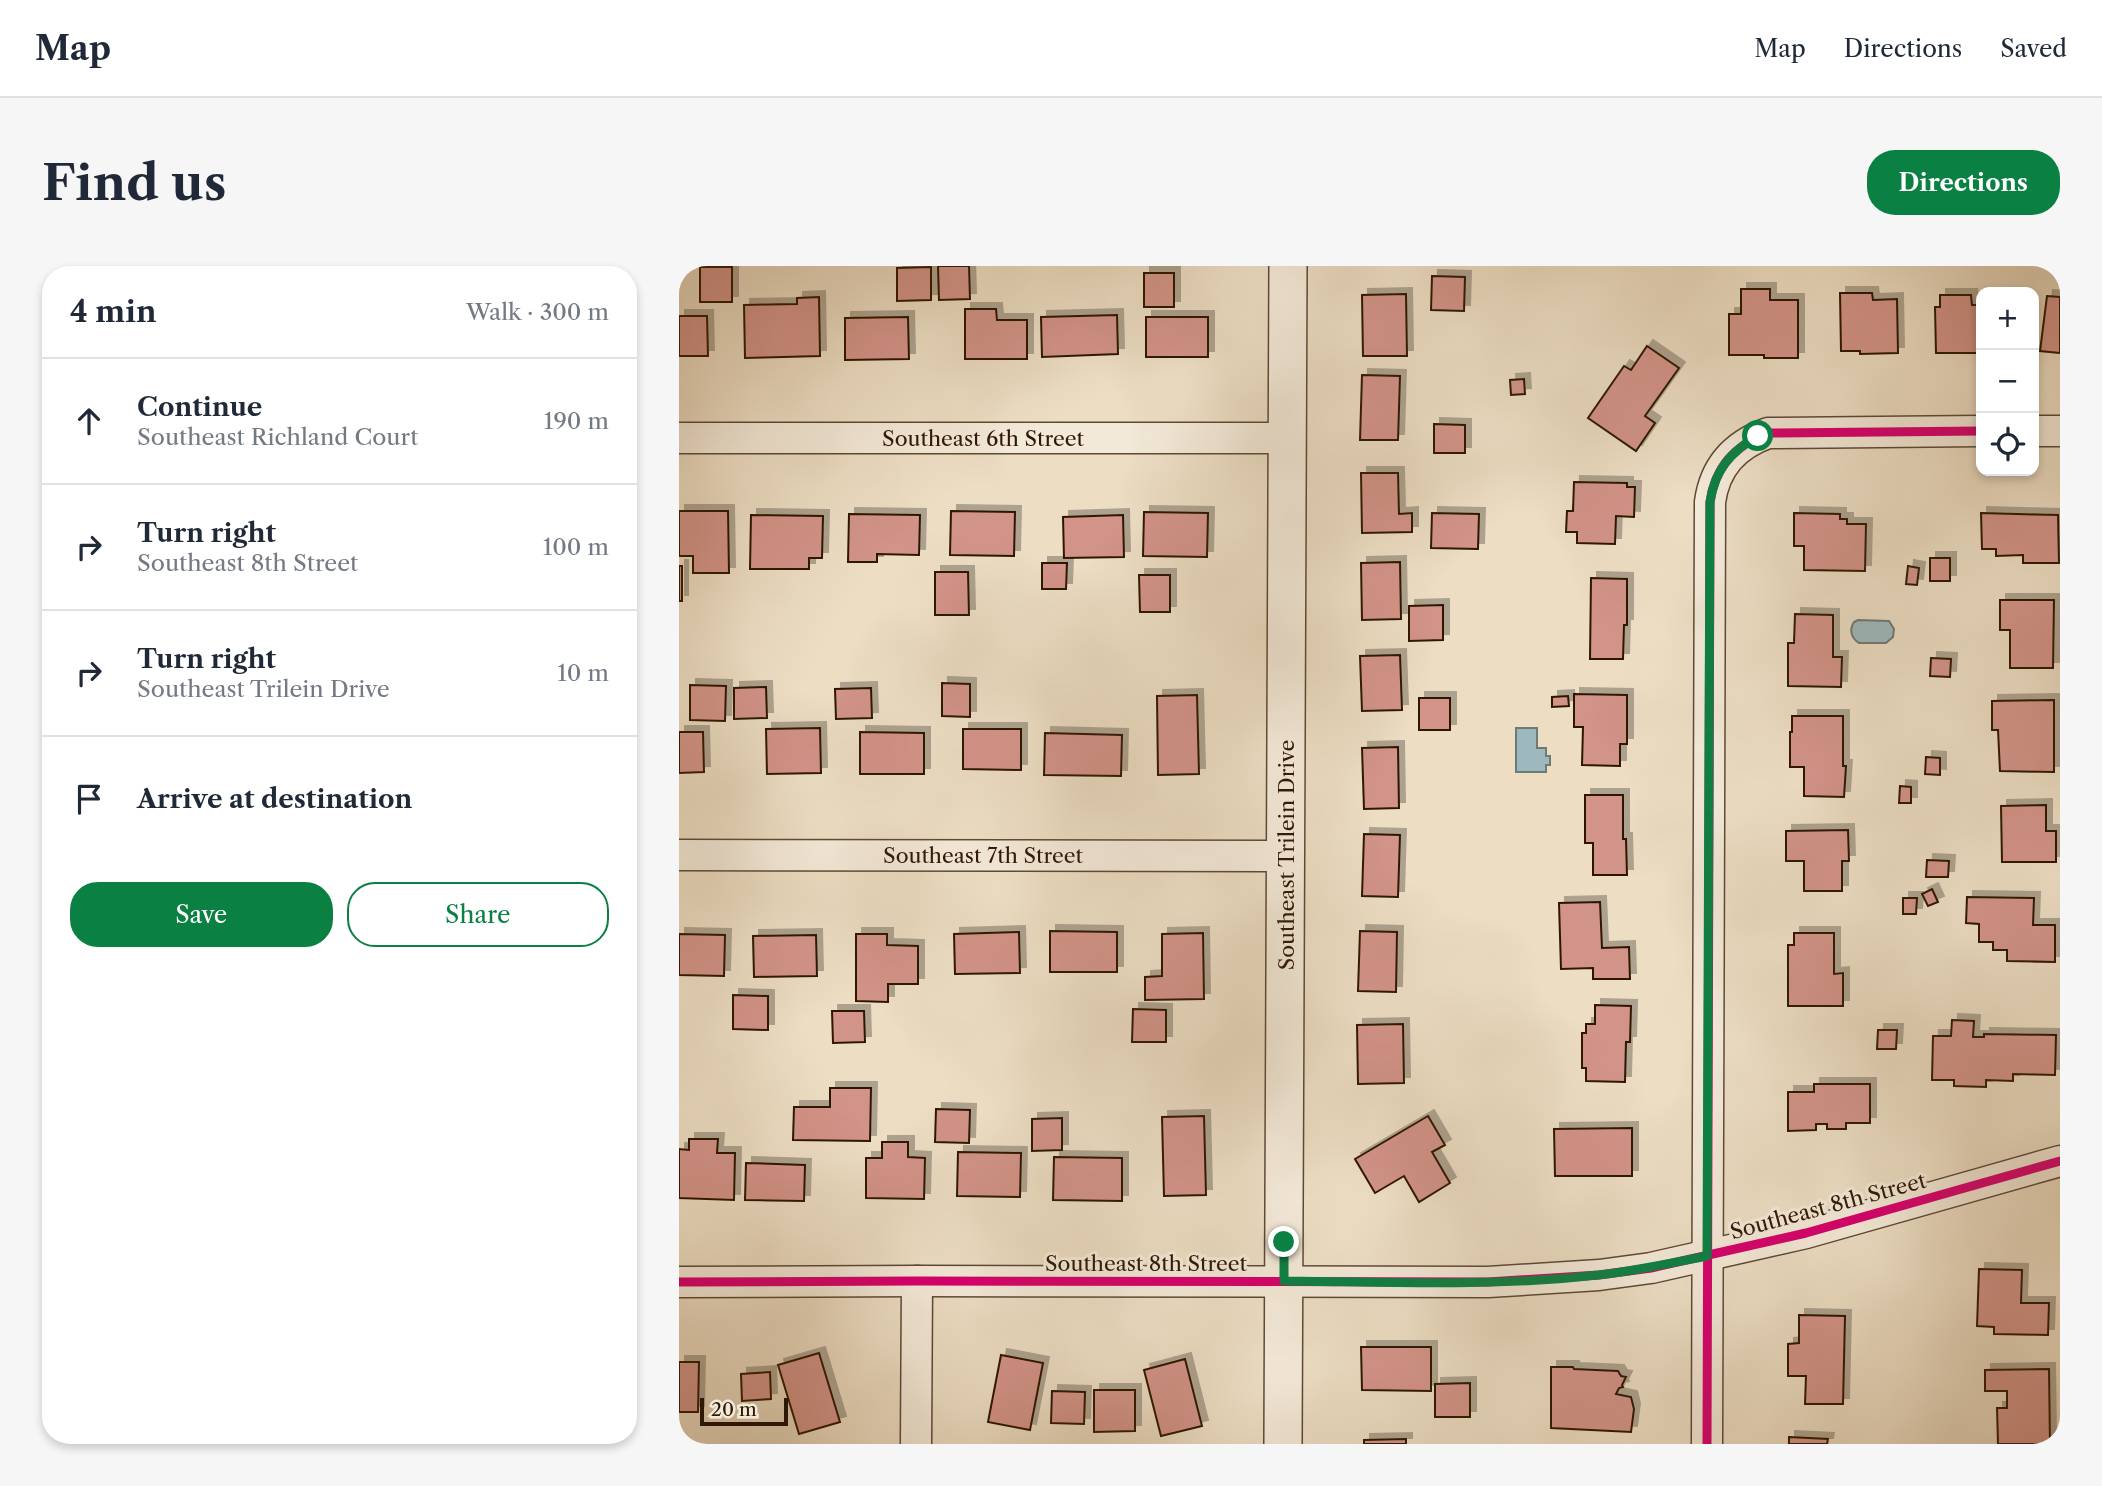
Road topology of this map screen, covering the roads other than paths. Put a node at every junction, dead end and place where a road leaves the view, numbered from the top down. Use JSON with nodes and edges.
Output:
{"nodes":[{"id":1,"x":1288,"y":266,"type":"edge"},
{"id":2,"x":1976,"y":431,"type":"edge"},
{"id":3,"x":2039,"y":431,"type":"edge"},
{"id":4,"x":2060,"y":431,"type":"edge"},
{"id":5,"x":679,"y":438,"type":"edge"},
{"id":6,"x":1287,"y":438,"type":"junction"},
{"id":7,"x":679,"y":855,"type":"edge"},
{"id":8,"x":1286,"y":856,"type":"junction"},
{"id":9,"x":2060,"y":1161,"type":"edge"},
{"id":10,"x":1707,"y":1256,"type":"junction"},
{"id":11,"x":917,"y":1281,"type":"junction"},
{"id":12,"x":1284,"y":1281,"type":"junction"},
{"id":13,"x":679,"y":1282,"type":"edge"},
{"id":14,"x":916,"y":1444,"type":"edge"},
{"id":15,"x":1283,"y":1444,"type":"edge"},
{"id":16,"x":1707,"y":1444,"type":"edge"}],
"edges":[{"from":1,"to":6,"type":"street","name":"Southeast Trilein Drive"},
{"from":2,"to":10,"type":"street"},
{"from":3,"to":4,"type":"street"},
{"from":5,"to":6,"type":"street","name":"Southeast 6th Street"},
{"from":6,"to":8,"type":"street","name":"Southeast Trilein Drive"},
{"from":7,"to":8,"type":"street","name":"Southeast 7th Street"},
{"from":8,"to":12,"type":"street","name":"Southeast Trilein Drive"},
{"from":9,"to":10,"type":"street","name":"Southeast 8th Street"},
{"from":10,"to":12,"type":"street","name":"Southeast 8th Street"},
{"from":10,"to":16,"type":"street"},
{"from":11,"to":12,"type":"street","name":"Southeast 8th Street"},
{"from":11,"to":13,"type":"street","name":"Southeast 8th Street"},
{"from":11,"to":14,"type":"street"},
{"from":12,"to":15,"type":"street","name":"Southeast Trilein Drive"}]}
